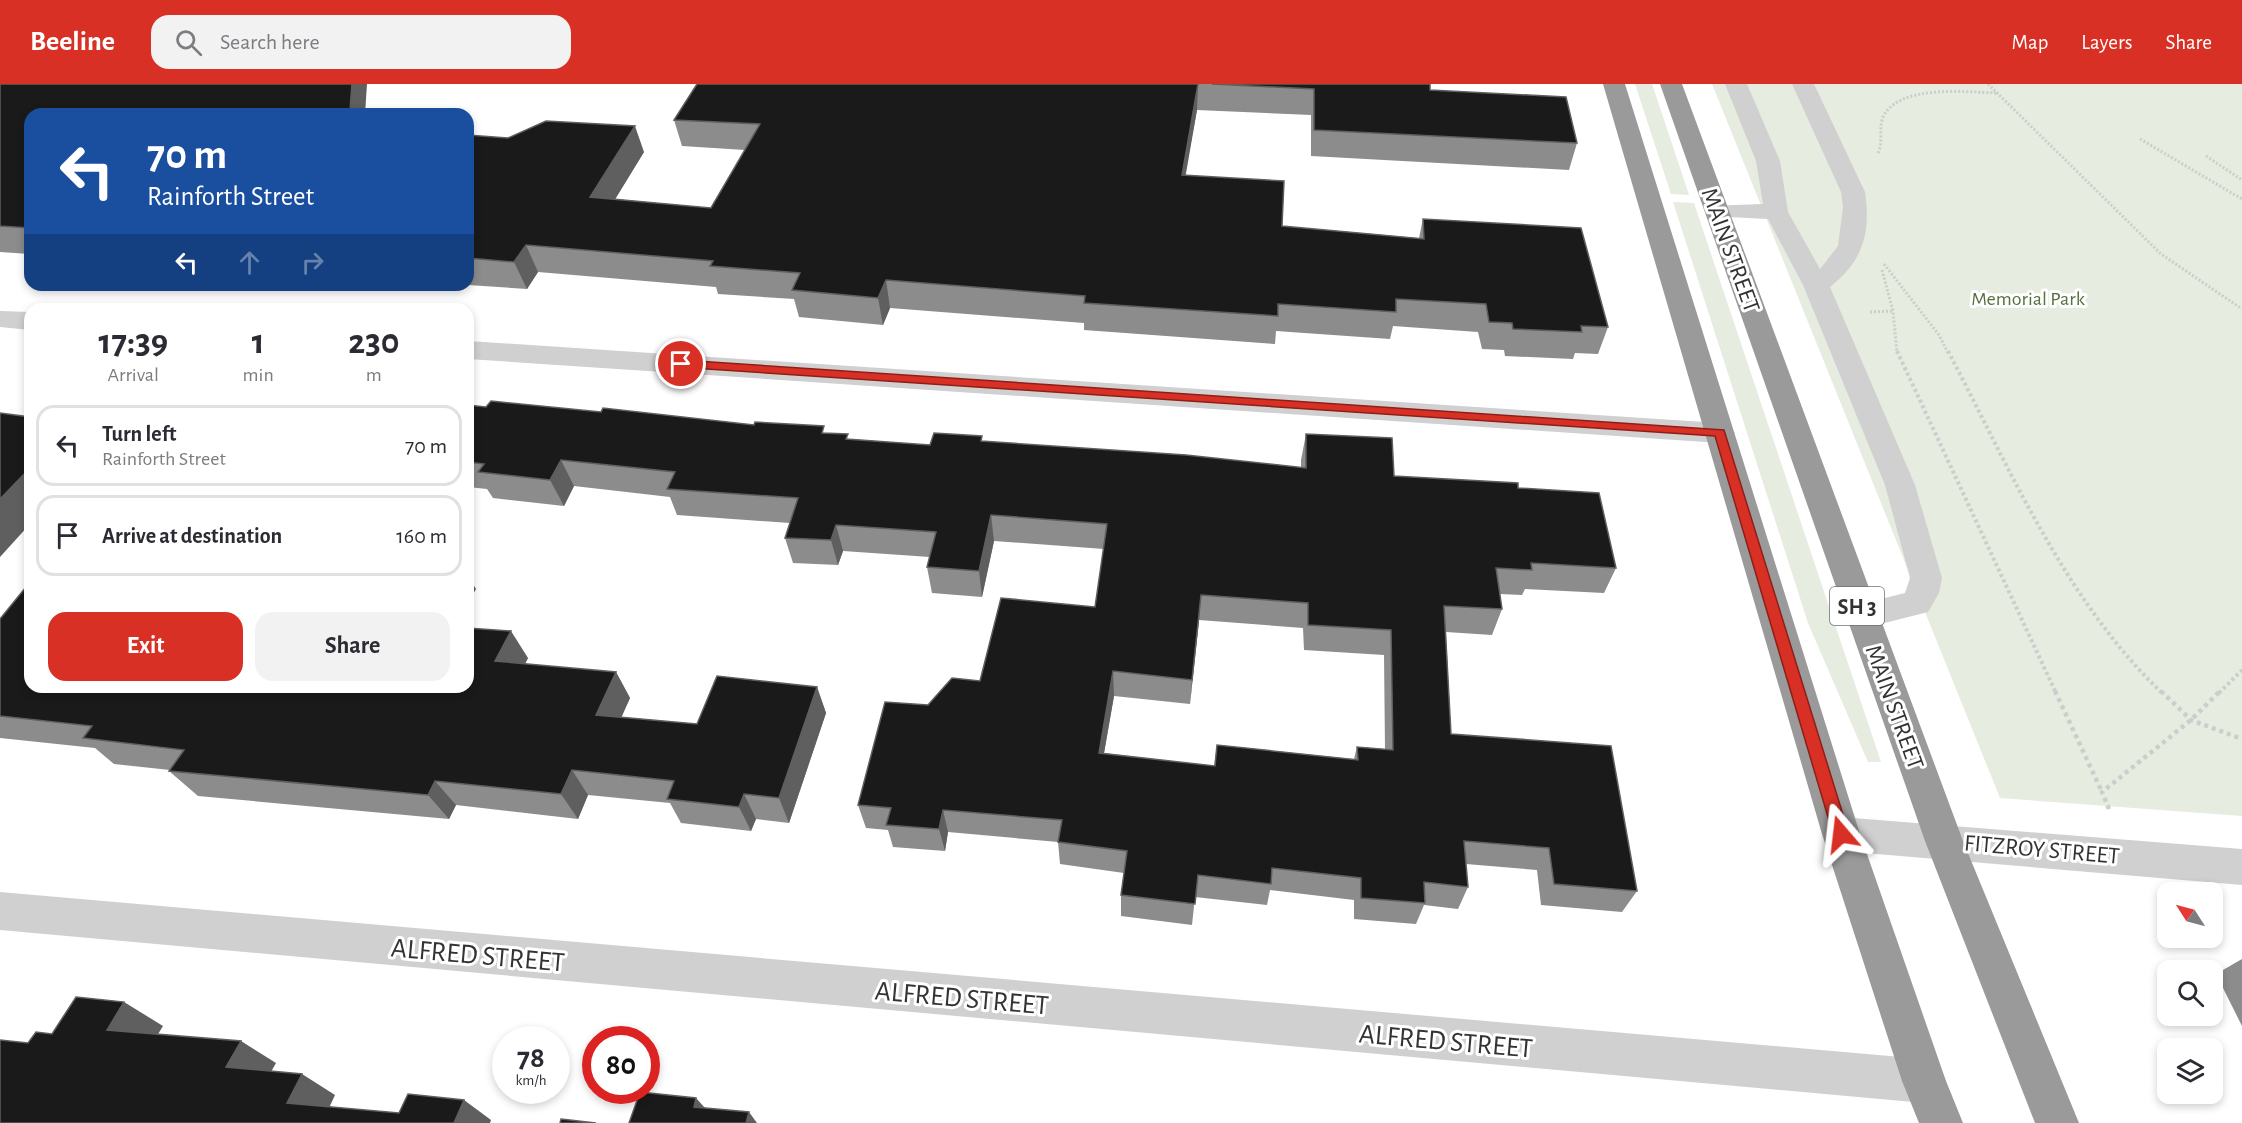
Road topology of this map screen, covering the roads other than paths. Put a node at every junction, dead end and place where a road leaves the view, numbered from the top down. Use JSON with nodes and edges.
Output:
{"nodes":[{"id":1,"x":1614,"y":84,"type":"edge"},
{"id":2,"x":1671,"y":84,"type":"edge"},
{"id":3,"x":1736,"y":84,"type":"edge"},
{"id":4,"x":1803,"y":84,"type":"edge"},
{"id":5,"x":1717,"y":211,"type":"junction"},
{"id":6,"x":1776,"y":212,"type":"junction"},
{"id":7,"x":1816,"y":285,"type":"junction"},
{"id":8,"x":0,"y":319,"type":"edge"},
{"id":9,"x":24,"y":321,"type":"edge"},
{"id":10,"x":474,"y":350,"type":"edge"},
{"id":11,"x":1720,"y":433,"type":"junction"},
{"id":12,"x":1861,"y":616,"type":"junction"},
{"id":13,"x":1841,"y":834,"type":"junction"},
{"id":14,"x":1944,"y":841,"type":"junction"},
{"id":15,"x":2242,"y":867,"type":"edge"},
{"id":16,"x":0,"y":911,"type":"edge"},
{"id":17,"x":1924,"y":1081,"type":"junction"},
{"id":18,"x":1941,"y":1123,"type":"edge"},
{"id":19,"x":2057,"y":1123,"type":"edge"}],
"edges":[{"from":1,"to":11,"type":"highway"},
{"from":2,"to":5,"type":"highway","name":"MAIN STREET","number":"SH 3"},
{"from":3,"to":6,"type":"street"},
{"from":4,"to":7,"type":"street"},
{"from":5,"to":6,"type":"street"},
{"from":5,"to":12,"type":"highway","name":"MAIN STREET","number":"SH 3"},
{"from":6,"to":7,"type":"street"},
{"from":7,"to":12,"type":"street"},
{"from":8,"to":9,"type":"street"},
{"from":10,"to":11,"type":"street"},
{"from":11,"to":13,"type":"highway"},
{"from":12,"to":14,"type":"highway","name":"MAIN STREET","number":"SH 3"},
{"from":13,"to":14,"type":"street","name":"FITZROY STREET"},
{"from":13,"to":17,"type":"highway"},
{"from":14,"to":15,"type":"street","name":"FITZROY STREET"},
{"from":14,"to":19,"type":"highway","name":"MAIN STREET","number":"SH 3"},
{"from":16,"to":17,"type":"street","name":"ALFRED STREET"},
{"from":17,"to":18,"type":"highway"}]}
